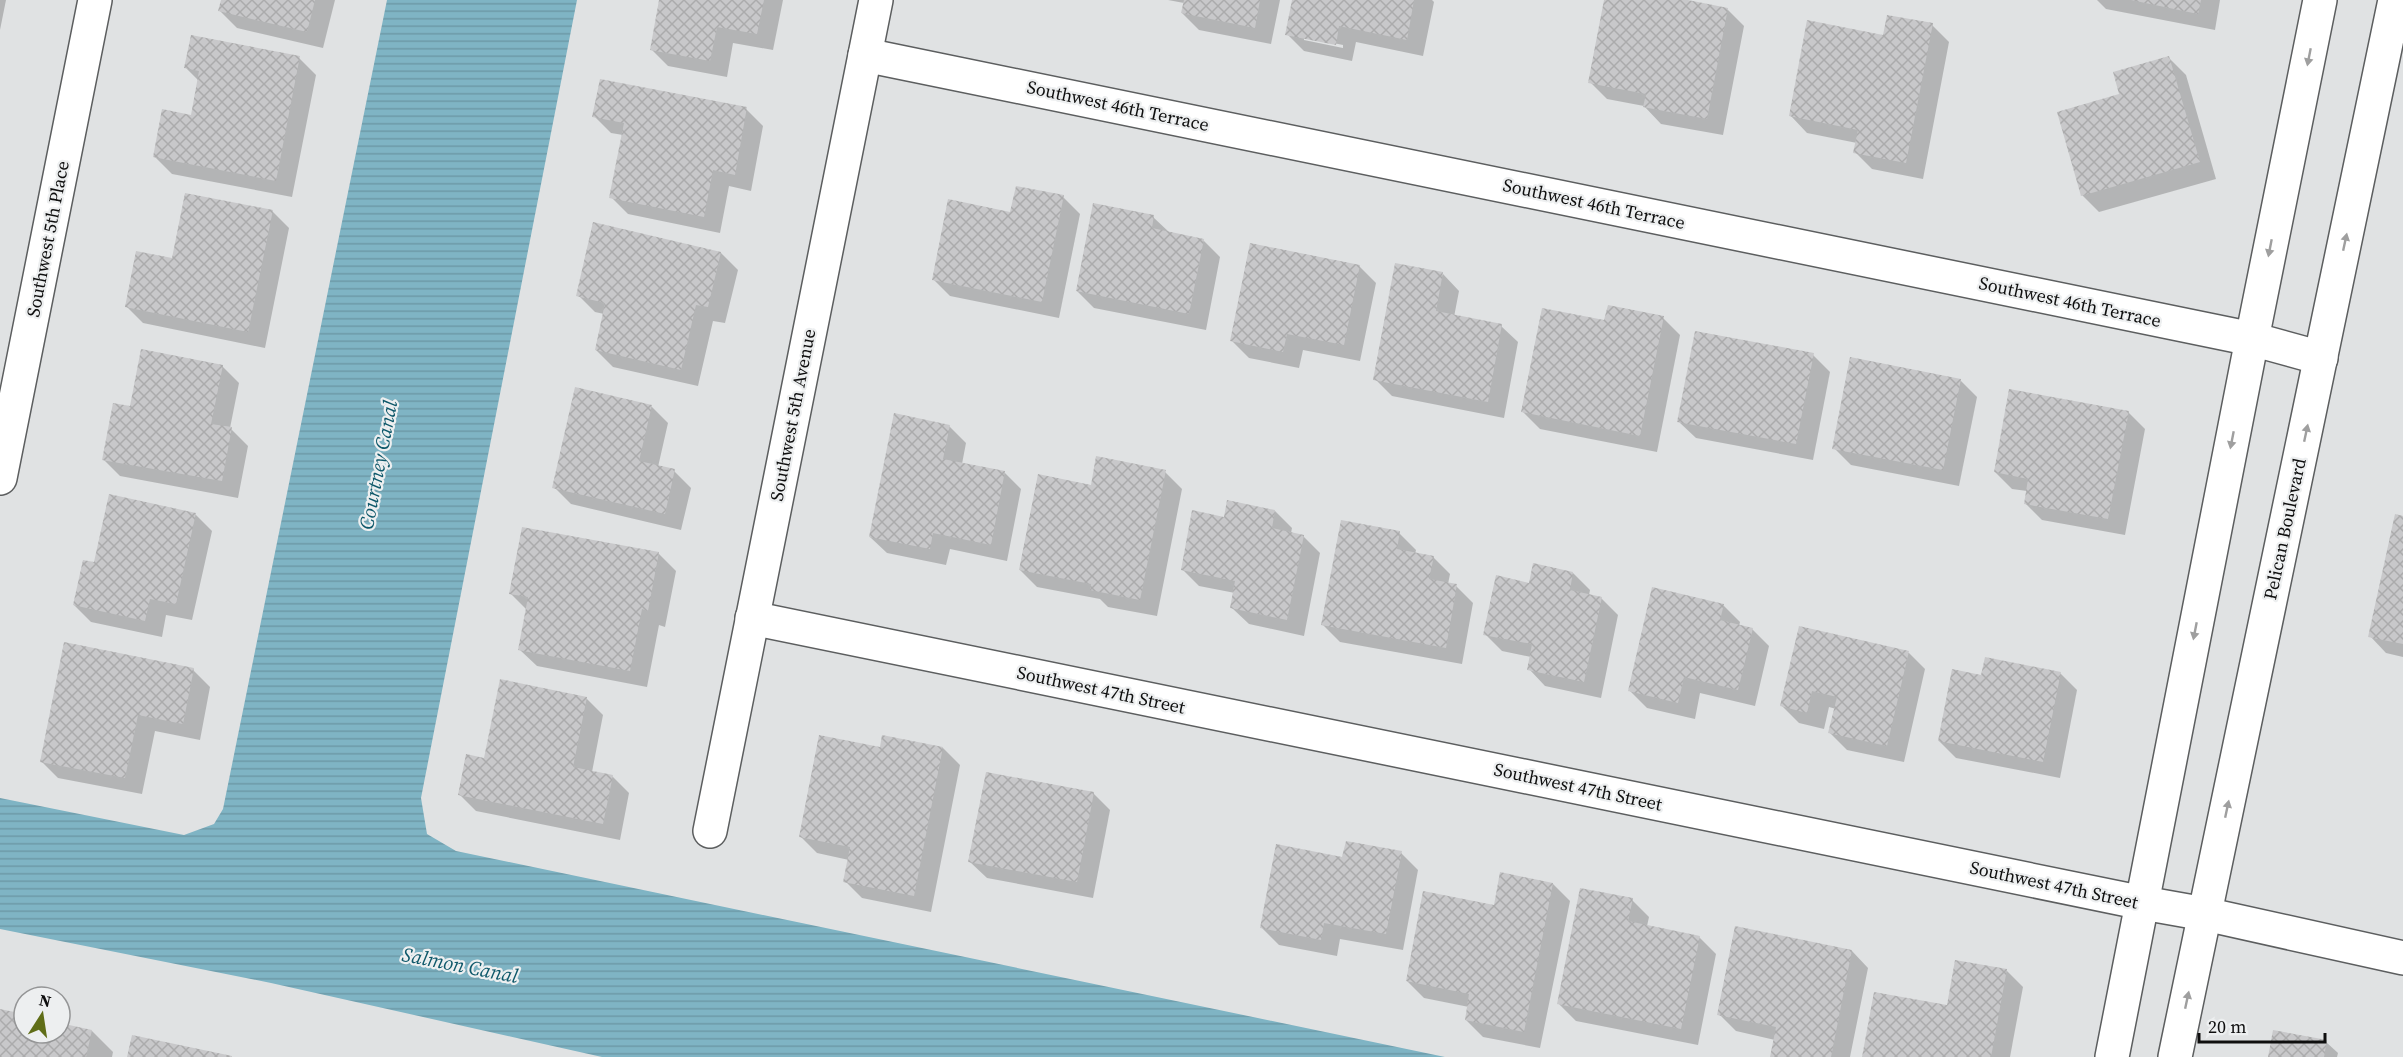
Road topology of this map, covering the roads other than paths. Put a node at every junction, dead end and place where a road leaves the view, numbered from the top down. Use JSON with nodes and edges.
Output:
{"nodes":[{"id":1,"x":95,"y":0,"type":"edge"},
{"id":2,"x":876,"y":0,"type":"edge"},
{"id":3,"x":2320,"y":0,"type":"edge"},
{"id":4,"x":2395,"y":0,"type":"edge"},
{"id":5,"x":865,"y":55,"type":"junction"},
{"id":6,"x":2252,"y":339,"type":"junction"},
{"id":7,"x":2321,"y":358,"type":"junction"},
{"id":8,"x":0,"y":478,"type":"edge"},
{"id":9,"x":752,"y":618,"type":"junction"},
{"id":10,"x":710,"y":831,"type":"dead end"},
{"id":11,"x":2143,"y":903,"type":"junction"},
{"id":12,"x":2205,"y":914,"type":"junction"},
{"id":13,"x":2403,"y":958,"type":"edge"},
{"id":14,"x":2112,"y":1057,"type":"edge"},
{"id":15,"x":2175,"y":1057,"type":"edge"}],
"edges":[{"from":1,"to":8,"type":"street","name":"Southwest 5th Place"},
{"from":2,"to":5,"type":"street","name":"Southwest 5th Avenue"},
{"from":3,"to":6,"type":"street","one_way":true},
{"from":7,"to":4,"type":"street","name":"Pelican Boulevard","one_way":true},
{"from":5,"to":6,"type":"street","name":"Southwest 46th Terrace"},
{"from":5,"to":9,"type":"street","name":"Southwest 5th Avenue"},
{"from":6,"to":7,"type":"street","name":"Southwest 46th Terrace"},
{"from":6,"to":11,"type":"street","one_way":true},
{"from":12,"to":7,"type":"street","name":"Pelican Boulevard","one_way":true},
{"from":9,"to":10,"type":"street","name":"Southwest 5th Avenue"},
{"from":9,"to":11,"type":"street","name":"Southwest 47th Street"},
{"from":11,"to":12,"type":"street","name":"Southwest 47th Street"},
{"from":11,"to":14,"type":"street"},
{"from":12,"to":13,"type":"street","name":"Southwest 47th Street"},
{"from":15,"to":12,"type":"street","name":"Pelican Boulevard","one_way":true}]}
